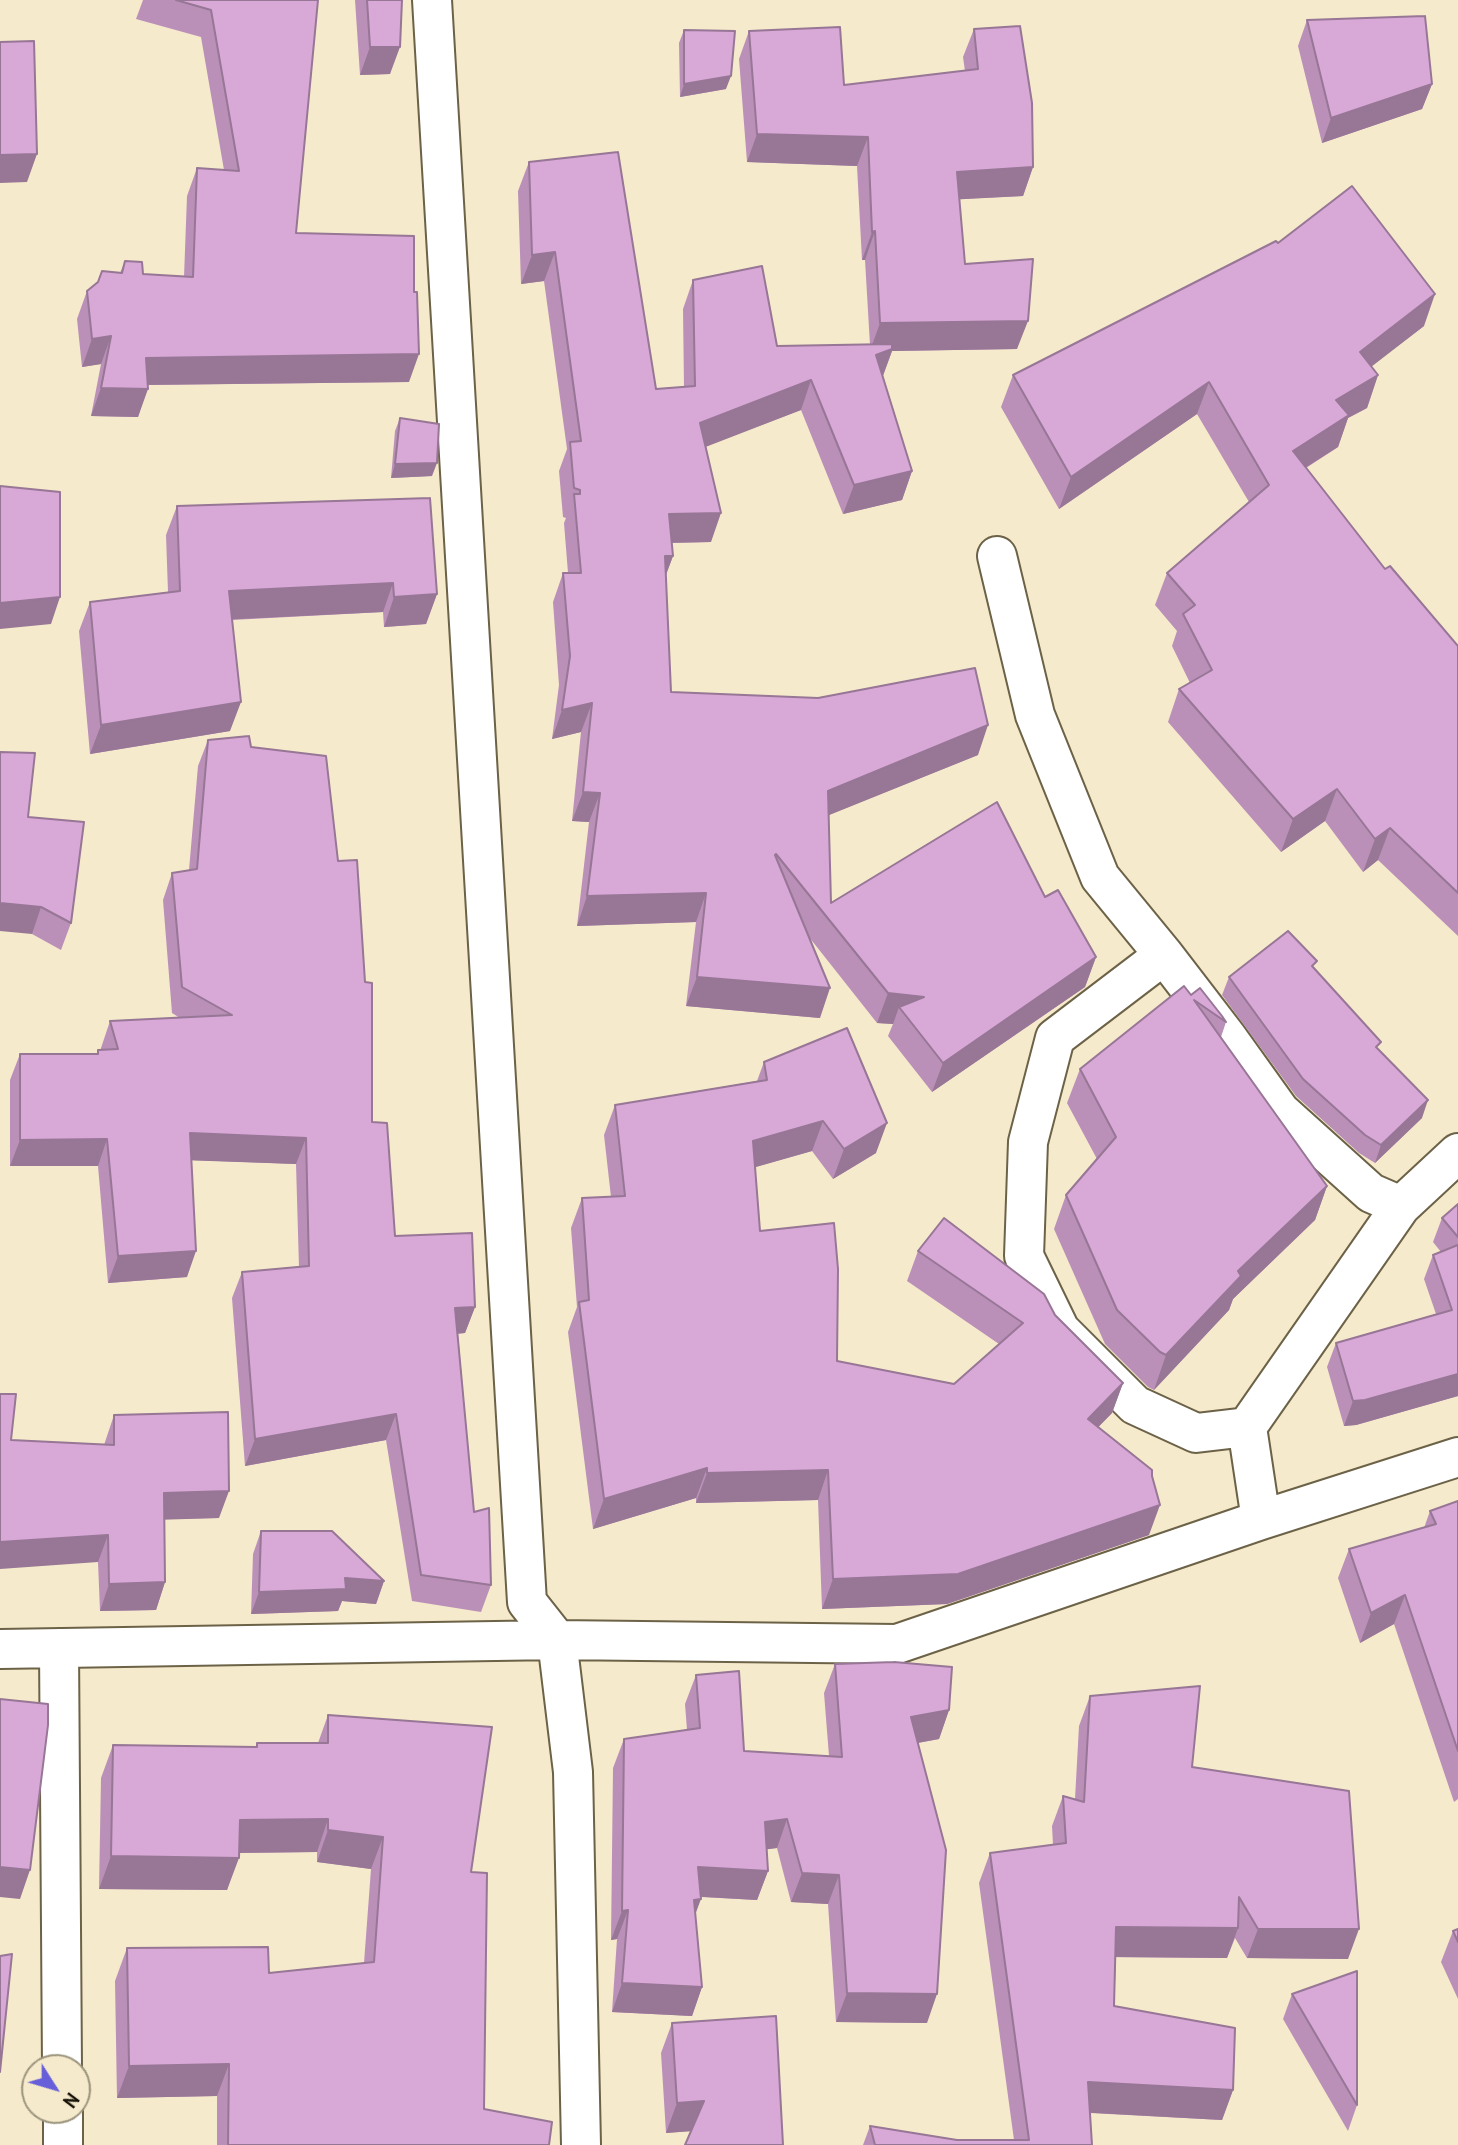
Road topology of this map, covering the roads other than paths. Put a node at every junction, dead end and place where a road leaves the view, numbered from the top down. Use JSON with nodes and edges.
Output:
{"nodes":[{"id":1,"x":432,"y":0,"type":"edge"},
{"id":2,"x":997,"y":556,"type":"dead end"},
{"id":3,"x":1164,"y":956,"type":"junction"},
{"id":4,"x":1458,"y":1153,"type":"edge"},
{"id":5,"x":1401,"y":1206,"type":"junction"},
{"id":6,"x":1247,"y":1427,"type":"junction"},
{"id":7,"x":1458,"y":1457,"type":"edge"},
{"id":8,"x":1261,"y":1520,"type":"junction"},
{"id":9,"x":557,"y":1640,"type":"junction"},
{"id":10,"x":58,"y":1648,"type":"junction"},
{"id":11,"x":0,"y":1649,"type":"edge"},
{"id":12,"x":62,"y":2054,"type":"edge"},
{"id":13,"x":62,"y":2124,"type":"edge"},
{"id":14,"x":63,"y":2145,"type":"edge"},
{"id":15,"x":581,"y":2145,"type":"edge"}],
"edges":[{"from":1,"to":9,"type":"street"},
{"from":2,"to":3,"type":"street"},
{"from":3,"to":5,"type":"street"},
{"from":3,"to":6,"type":"street"},
{"from":4,"to":5,"type":"street"},
{"from":5,"to":6,"type":"street"},
{"from":6,"to":8,"type":"street"},
{"from":7,"to":8,"type":"street"},
{"from":8,"to":9,"type":"street"},
{"from":9,"to":10,"type":"street"},
{"from":9,"to":15,"type":"street"},
{"from":10,"to":11,"type":"street"},
{"from":10,"to":12,"type":"street"},
{"from":13,"to":14,"type":"street"}]}
